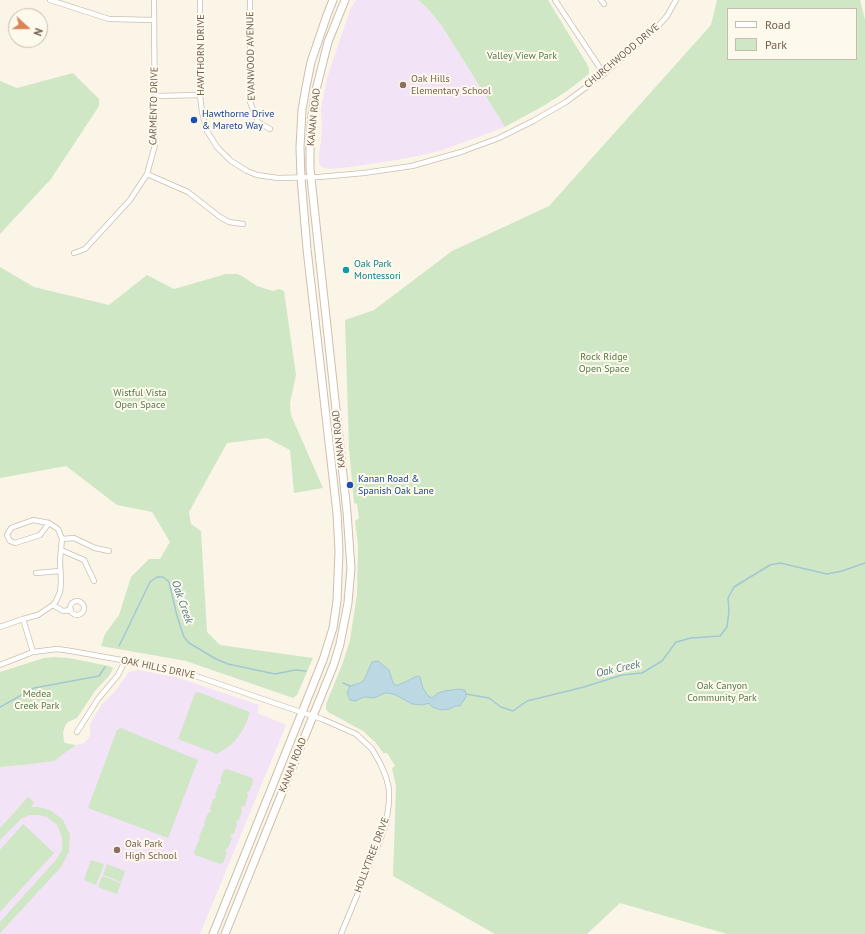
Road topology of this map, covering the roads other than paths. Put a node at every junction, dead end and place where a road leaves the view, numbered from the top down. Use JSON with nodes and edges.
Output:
{"nodes":[{"id":1,"x":50,"y":0,"type":"edge"},
{"id":2,"x":154,"y":0,"type":"edge"},
{"id":3,"x":200,"y":0,"type":"edge"},
{"id":4,"x":250,"y":0,"type":"edge"},
{"id":5,"x":333,"y":0,"type":"edge"},
{"id":6,"x":344,"y":0,"type":"edge"},
{"id":7,"x":555,"y":0,"type":"edge"},
{"id":8,"x":676,"y":0,"type":"edge"},
{"id":9,"x":154,"y":20,"type":"junction"},
{"id":10,"x":604,"y":74,"type":"junction"},
{"id":11,"x":200,"y":95,"type":"junction"},
{"id":12,"x":155,"y":96,"type":"junction"},
{"id":13,"x":270,"y":129,"type":"dead end"},
{"id":14,"x":147,"y":174,"type":"junction"},
{"id":15,"x":310,"y":177,"type":"junction"},
{"id":16,"x":301,"y":178,"type":"junction"},
{"id":17,"x":243,"y":224,"type":"dead end"},
{"id":18,"x":74,"y":253,"type":"dead end"},
{"id":19,"x":49,"y":522,"type":"junction"},
{"id":20,"x":62,"y":539,"type":"junction"},
{"id":21,"x":62,"y":550,"type":"junction"},
{"id":22,"x":109,"y":551,"type":"dead end"},
{"id":23,"x":60,"y":571,"type":"junction"},
{"id":24,"x":36,"y":573,"type":"dead end"},
{"id":25,"x":94,"y":581,"type":"dead end"},
{"id":26,"x":53,"y":605,"type":"junction"},
{"id":27,"x":71,"y":610,"type":"dead end"},
{"id":28,"x":23,"y":619,"type":"junction"},
{"id":29,"x":0,"y":627,"type":"edge"},
{"id":30,"x":33,"y":652,"type":"junction"},
{"id":31,"x":125,"y":661,"type":"junction"},
{"id":32,"x":0,"y":665,"type":"edge"},
{"id":33,"x":303,"y":713,"type":"junction"},
{"id":34,"x":312,"y":716,"type":"junction"},
{"id":35,"x":77,"y":732,"type":"dead end"},
{"id":36,"x":213,"y":934,"type":"edge"},
{"id":37,"x":226,"y":934,"type":"edge"},
{"id":38,"x":341,"y":934,"type":"edge"}],
"edges":[{"from":1,"to":9,"type":"street"},
{"from":2,"to":9,"type":"street","name":"CARMENTO DRIVE"},
{"from":3,"to":11,"type":"street","name":"HAWTHORN DRIVE"},
{"from":4,"to":13,"type":"street","name":"EVANWOOD AVENUE"},
{"from":5,"to":16,"type":"main road","name":"KANAN ROAD"},
{"from":6,"to":15,"type":"main road","name":"KANAN ROAD"},
{"from":7,"to":10,"type":"street"},
{"from":8,"to":10,"type":"street","name":"CHURCHWOOD DRIVE"},
{"from":9,"to":12,"type":"street","name":"CARMENTO DRIVE"},
{"from":10,"to":15,"type":"street","name":"CHURCHWOOD DRIVE"},
{"from":11,"to":12,"type":"street"},
{"from":11,"to":16,"type":"street","name":"HAWTHORN DRIVE"},
{"from":12,"to":14,"type":"street","name":"CARMENTO DRIVE"},
{"from":14,"to":17,"type":"street"},
{"from":14,"to":18,"type":"street","name":"CARMENTO DRIVE"},
{"from":15,"to":16,"type":"street","name":"HAWTHORN DRIVE"},
{"from":15,"to":34,"type":"main road","name":"KANAN ROAD"},
{"from":16,"to":33,"type":"main road","name":"KANAN ROAD"},
{"from":19,"to":19,"type":"street"},
{"from":19,"to":20,"type":"street"},
{"from":20,"to":21,"type":"street"},
{"from":20,"to":22,"type":"street"},
{"from":21,"to":23,"type":"street"},
{"from":21,"to":25,"type":"street"},
{"from":23,"to":24,"type":"street"},
{"from":23,"to":26,"type":"street"},
{"from":26,"to":27,"type":"street"},
{"from":26,"to":28,"type":"street"},
{"from":28,"to":29,"type":"street"},
{"from":28,"to":30,"type":"street"},
{"from":30,"to":31,"type":"street","name":"OAK HILLS DRIVE"},
{"from":30,"to":32,"type":"street","name":"OAK HILLS DRIVE"},
{"from":31,"to":33,"type":"street","name":"OAK HILLS DRIVE"},
{"from":31,"to":35,"type":"street"},
{"from":33,"to":34,"type":"street","name":"OAK HILLS DRIVE"},
{"from":33,"to":36,"type":"main road","name":"KANAN ROAD"},
{"from":34,"to":37,"type":"main road","name":"KANAN ROAD"},
{"from":34,"to":38,"type":"street","name":"HOLLYTREE DRIVE"}]}
